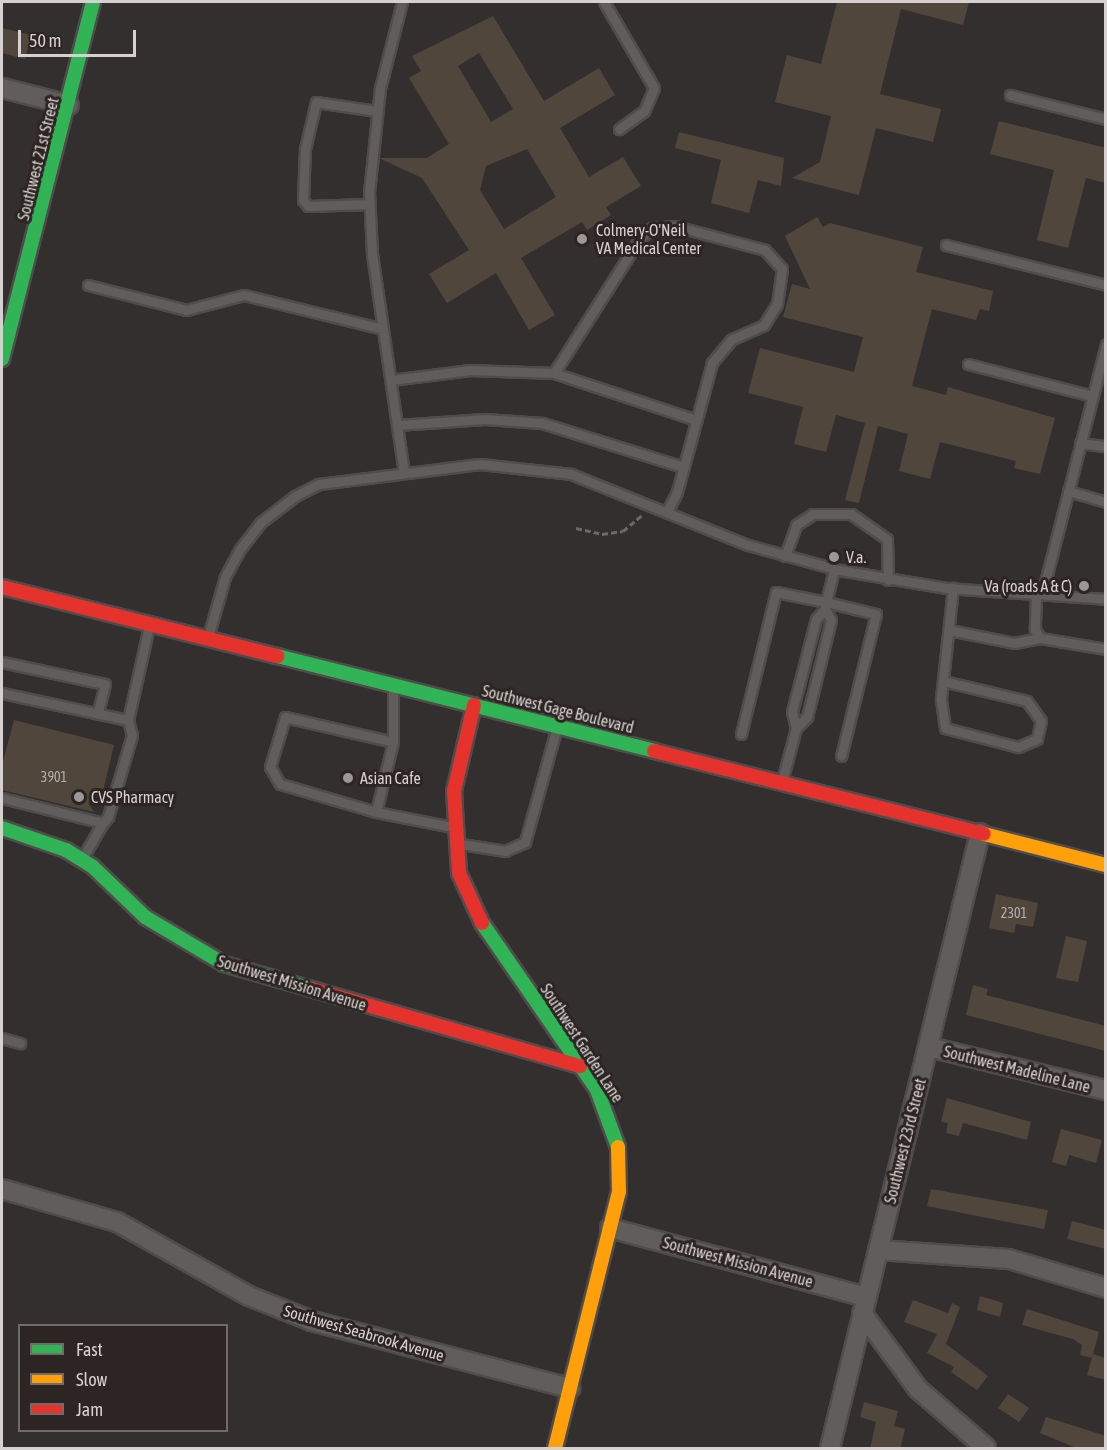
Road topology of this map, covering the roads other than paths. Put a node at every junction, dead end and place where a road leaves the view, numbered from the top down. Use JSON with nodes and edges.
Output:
{"nodes":[{"id":1,"x":93,"y":2,"type":"edge"},
{"id":2,"x":402,"y":2,"type":"edge"},
{"id":3,"x":604,"y":2,"type":"edge"},
{"id":4,"x":2,"y":88,"type":"edge"},
{"id":5,"x":1010,"y":95,"type":"dead end"},
{"id":6,"x":69,"y":105,"type":"junction"},
{"id":7,"x":376,"y":111,"type":"junction"},
{"id":8,"x":1106,"y":119,"type":"edge"},
{"id":9,"x":619,"y":129,"type":"dead end"},
{"id":10,"x":369,"y":204,"type":"junction"},
{"id":11,"x":946,"y":245,"type":"dead end"},
{"id":12,"x":88,"y":285,"type":"dead end"},
{"id":13,"x":1106,"y":285,"type":"edge"},
{"id":14,"x":383,"y":329,"type":"junction"},
{"id":15,"x":1106,"y":344,"type":"edge"},
{"id":16,"x":3,"y":348,"type":"edge"},
{"id":17,"x":968,"y":364,"type":"dead end"},
{"id":18,"x":554,"y":373,"type":"junction"},
{"id":19,"x":391,"y":380,"type":"junction"},
{"id":20,"x":1093,"y":396,"type":"junction"},
{"id":21,"x":696,"y":420,"type":"junction"},
{"id":22,"x":397,"y":425,"type":"junction"},
{"id":23,"x":1080,"y":443,"type":"junction"},
{"id":24,"x":1106,"y":446,"type":"edge"},
{"id":25,"x":683,"y":467,"type":"junction"},
{"id":26,"x":404,"y":473,"type":"junction"},
{"id":27,"x":1068,"y":491,"type":"junction"},
{"id":28,"x":1106,"y":502,"type":"edge"},
{"id":29,"x":667,"y":512,"type":"junction"},
{"id":30,"x":785,"y":556,"type":"junction"},
{"id":31,"x":834,"y":569,"type":"junction"},
{"id":32,"x":888,"y":580,"type":"junction"},
{"id":33,"x":2,"y":587,"type":"edge"},
{"id":34,"x":953,"y":588,"type":"junction"},
{"id":35,"x":1039,"y":594,"type":"junction"},
{"id":36,"x":1106,"y":599,"type":"edge"},
{"id":37,"x":826,"y":605,"type":"junction"},
{"id":38,"x":150,"y":626,"type":"junction"},
{"id":39,"x":949,"y":630,"type":"junction"},
{"id":40,"x":1040,"y":638,"type":"junction"},
{"id":41,"x":207,"y":641,"type":"junction"},
{"id":42,"x":1106,"y":650,"type":"edge"},
{"id":43,"x":2,"y":662,"type":"edge"},
{"id":44,"x":943,"y":681,"type":"junction"},
{"id":45,"x":394,"y":684,"type":"junction"},
{"id":46,"x":2,"y":693,"type":"edge"},
{"id":47,"x":474,"y":705,"type":"junction"},
{"id":48,"x":98,"y":713,"type":"junction"},
{"id":49,"x":128,"y":720,"type":"junction"},
{"id":50,"x":556,"y":726,"type":"junction"},
{"id":51,"x":796,"y":728,"type":"junction"},
{"id":52,"x":741,"y":735,"type":"dead end"},
{"id":53,"x":393,"y":742,"type":"junction"},
{"id":54,"x":841,"y":756,"type":"dead end"},
{"id":55,"x":782,"y":783,"type":"junction"},
{"id":56,"x":2,"y":798,"type":"edge"},
{"id":57,"x":376,"y":812,"type":"junction"},
{"id":58,"x":103,"y":823,"type":"junction"},
{"id":59,"x":452,"y":827,"type":"junction"},
{"id":60,"x":2,"y":828,"type":"edge"},
{"id":61,"x":980,"y":833,"type":"junction"},
{"id":62,"x":453,"y":842,"type":"junction"},
{"id":63,"x":82,"y":859,"type":"junction"},
{"id":64,"x":1106,"y":865,"type":"edge"},
{"id":65,"x":2,"y":1038,"type":"edge"},
{"id":66,"x":20,"y":1043,"type":"dead end"},
{"id":67,"x":929,"y":1047,"type":"junction"},
{"id":68,"x":580,"y":1066,"type":"junction"},
{"id":69,"x":1106,"y":1090,"type":"edge"},
{"id":70,"x":2,"y":1190,"type":"edge"},
{"id":71,"x":610,"y":1228,"type":"junction"},
{"id":72,"x":878,"y":1250,"type":"junction"},
{"id":73,"x":1106,"y":1288,"type":"edge"},
{"id":74,"x":864,"y":1305,"type":"junction"},
{"id":75,"x":570,"y":1388,"type":"junction"},
{"id":76,"x":555,"y":1449,"type":"edge"},
{"id":77,"x":830,"y":1449,"type":"edge"},
{"id":78,"x":986,"y":1449,"type":"edge"}],
"edges":[{"from":1,"to":6,"type":"main road","name":"Southwest 21st Street"},
{"from":2,"to":7,"type":"lane"},
{"from":3,"to":9,"type":"lane"},
{"from":4,"to":6,"type":"street"},
{"from":5,"to":8,"type":"lane"},
{"from":6,"to":16,"type":"main road","name":"Southwest 21st Street"},
{"from":7,"to":10,"type":"lane"},
{"from":7,"to":10,"type":"lane"},
{"from":10,"to":14,"type":"lane"},
{"from":11,"to":13,"type":"lane"},
{"from":12,"to":14,"type":"lane"},
{"from":14,"to":19,"type":"lane"},
{"from":15,"to":20,"type":"lane"},
{"from":17,"to":20,"type":"lane"},
{"from":18,"to":19,"type":"lane"},
{"from":18,"to":21,"type":"lane"},
{"from":18,"to":21,"type":"lane"},
{"from":19,"to":22,"type":"lane"},
{"from":20,"to":23,"type":"lane"},
{"from":21,"to":25,"type":"lane"},
{"from":22,"to":25,"type":"lane"},
{"from":22,"to":26,"type":"lane"},
{"from":23,"to":24,"type":"lane"},
{"from":23,"to":27,"type":"lane"},
{"from":25,"to":29,"type":"lane"},
{"from":26,"to":29,"type":"lane"},
{"from":26,"to":41,"type":"lane"},
{"from":27,"to":28,"type":"lane"},
{"from":27,"to":35,"type":"lane"},
{"from":29,"to":30,"type":"lane"},
{"from":30,"to":31,"type":"lane"},
{"from":30,"to":32,"type":"lane"},
{"from":31,"to":32,"type":"lane"},
{"from":31,"to":37,"type":"lane"},
{"from":32,"to":34,"type":"lane"},
{"from":33,"to":38,"type":"main road","name":"Southwest Gage Boulevard"},
{"from":34,"to":35,"type":"lane"},
{"from":34,"to":39,"type":"lane"},
{"from":35,"to":36,"type":"lane"},
{"from":35,"to":40,"type":"lane"},
{"from":37,"to":51,"type":"lane"},
{"from":37,"to":51,"type":"lane"},
{"from":37,"to":52,"type":"lane"},
{"from":37,"to":54,"type":"lane"},
{"from":38,"to":41,"type":"main road","name":"Southwest Gage Boulevard"},
{"from":38,"to":49,"type":"lane"},
{"from":39,"to":40,"type":"lane"},
{"from":39,"to":44,"type":"lane"},
{"from":40,"to":42,"type":"lane"},
{"from":41,"to":45,"type":"main road","name":"Southwest Gage Boulevard"},
{"from":43,"to":48,"type":"lane"},
{"from":44,"to":44,"type":"lane"},
{"from":45,"to":47,"type":"main road","name":"Southwest Gage Boulevard"},
{"from":45,"to":53,"type":"lane"},
{"from":46,"to":48,"type":"lane"},
{"from":47,"to":50,"type":"main road","name":"Southwest Gage Boulevard"},
{"from":47,"to":59,"type":"main road","name":"Southwest Garden Lane"},
{"from":48,"to":49,"type":"lane"},
{"from":49,"to":58,"type":"lane"},
{"from":50,"to":55,"type":"main road","name":"Southwest Gage Boulevard"},
{"from":50,"to":62,"type":"lane"},
{"from":51,"to":55,"type":"lane"},
{"from":53,"to":57,"type":"lane"},
{"from":53,"to":57,"type":"lane"},
{"from":55,"to":61,"type":"main road","name":"Southwest Gage Boulevard"},
{"from":56,"to":58,"type":"lane"},
{"from":57,"to":59,"type":"lane"},
{"from":58,"to":63,"type":"lane"},
{"from":59,"to":62,"type":"main road","name":"Southwest Garden Lane"},
{"from":60,"to":63,"type":"main road","name":"Southwest Mission Avenue"},
{"from":61,"to":64,"type":"main road","name":"Southwest Gage Boulevard"},
{"from":61,"to":67,"type":"street","name":"Southwest 23rd Street"},
{"from":62,"to":68,"type":"main road","name":"Southwest Garden Lane"},
{"from":63,"to":68,"type":"main road","name":"Southwest Mission Avenue"},
{"from":65,"to":66,"type":"lane"},
{"from":67,"to":69,"type":"street","name":"Southwest Madeline Lane"},
{"from":67,"to":72,"type":"street","name":"Southwest 23rd Street"},
{"from":68,"to":71,"type":"main road","name":"Southwest Garden Lane"},
{"from":70,"to":75,"type":"street","name":"Southwest Seabrook Avenue"},
{"from":71,"to":74,"type":"street","name":"Southwest Mission Avenue"},
{"from":71,"to":75,"type":"main road","name":"Southwest Garden Lane"},
{"from":72,"to":73,"type":"street"},
{"from":72,"to":74,"type":"street","name":"Southwest 23rd Street"},
{"from":74,"to":77,"type":"street","name":"Southwest 23rd Street"},
{"from":74,"to":78,"type":"street"},
{"from":75,"to":76,"type":"main road","name":"Southwest Garden Lane"}]}
